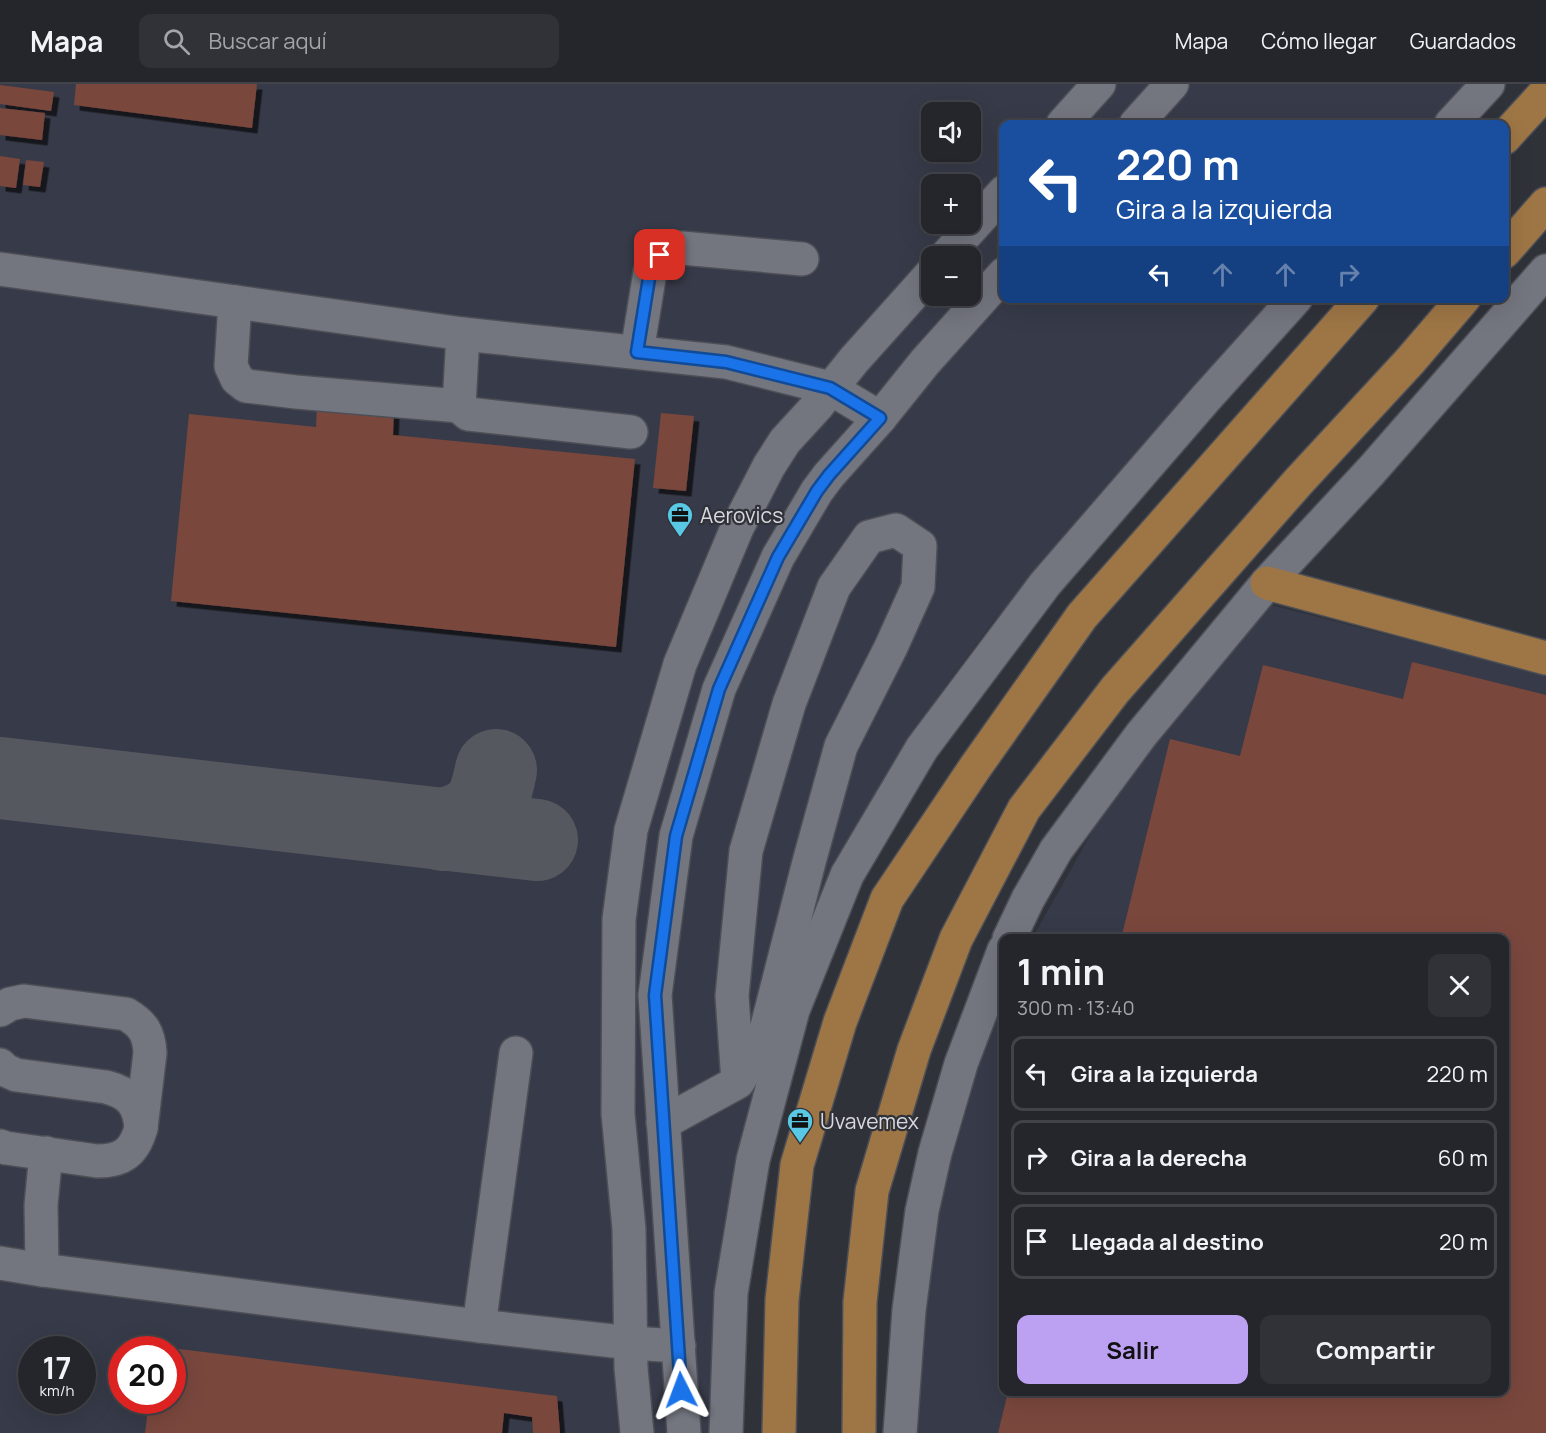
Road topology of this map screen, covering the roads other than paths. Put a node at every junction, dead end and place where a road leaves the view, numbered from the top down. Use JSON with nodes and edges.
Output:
{"nodes":[{"id":1,"x":1099,"y":84,"type":"edge"},
{"id":2,"x":1172,"y":84,"type":"edge"},
{"id":3,"x":1488,"y":84,"type":"edge"},
{"id":4,"x":1546,"y":92,"type":"edge"},
{"id":5,"x":1067,"y":120,"type":"edge"},
{"id":6,"x":1140,"y":120,"type":"edge"},
{"id":7,"x":1455,"y":120,"type":"edge"},
{"id":8,"x":1509,"y":133,"type":"edge"},
{"id":9,"x":999,"y":198,"type":"edge"},
{"id":10,"x":1546,"y":204,"type":"edge"},
{"id":11,"x":955,"y":246,"type":"edge"},
{"id":12,"x":1509,"y":246,"type":"edge"},
{"id":13,"x":802,"y":259,"type":"dead end"},
{"id":14,"x":0,"y":269,"type":"edge"},
{"id":15,"x":1546,"y":271,"type":"edge"},
{"id":16,"x":999,"y":280,"type":"edge"},
{"id":17,"x":921,"y":285,"type":"edge"},
{"id":18,"x":235,"y":302,"type":"junction"},
{"id":19,"x":1292,"y":303,"type":"edge"},
{"id":20,"x":1359,"y":303,"type":"edge"},
{"id":21,"x":1460,"y":303,"type":"edge"},
{"id":22,"x":463,"y":334,"type":"junction"},
{"id":23,"x":637,"y":352,"type":"junction"},
{"id":24,"x":830,"y":388,"type":"junction"},
{"id":25,"x":459,"y":406,"type":"junction"},
{"id":26,"x":880,"y":418,"type":"junction"},
{"id":27,"x":631,"y":432,"type":"dead end"},
{"id":28,"x":1267,"y":583,"type":"junction"},
{"id":29,"x":1546,"y":658,"type":"edge"},
{"id":30,"x":1011,"y":934,"type":"edge"},
{"id":31,"x":999,"y":963,"type":"edge"},
{"id":32,"x":0,"y":1010,"type":"edge"},
{"id":33,"x":150,"y":1053,"type":"junction"},
{"id":34,"x":516,"y":1053,"type":"dead end"},
{"id":35,"x":5,"y":1073,"type":"edge"},
{"id":36,"x":738,"y":1082,"type":"junction"},
{"id":37,"x":106,"y":1087,"type":"junction"},
{"id":38,"x":663,"y":1123,"type":"junction"},
{"id":39,"x":141,"y":1128,"type":"junction"},
{"id":40,"x":0,"y":1146,"type":"edge"},
{"id":41,"x":46,"y":1153,"type":"junction"},
{"id":42,"x":0,"y":1263,"type":"edge"},
{"id":43,"x":42,"y":1270,"type":"junction"},
{"id":44,"x":479,"y":1326,"type":"junction"},
{"id":45,"x":631,"y":1343,"type":"junction"},
{"id":46,"x":679,"y":1346,"type":"junction"},
{"id":47,"x":637,"y":1433,"type":"edge"},
{"id":48,"x":684,"y":1433,"type":"edge"},
{"id":49,"x":726,"y":1433,"type":"edge"},
{"id":50,"x":779,"y":1433,"type":"edge"},
{"id":51,"x":859,"y":1433,"type":"edge"},
{"id":52,"x":900,"y":1433,"type":"edge"}],
"edges":[{"from":1,"to":5,"type":"street"},
{"from":2,"to":6,"type":"street"},
{"from":3,"to":7,"type":"street"},
{"from":4,"to":8,"type":"main road"},
{"from":9,"to":11,"type":"street"},
{"from":10,"to":12,"type":"main road"},
{"from":13,"to":23,"type":"street"},
{"from":14,"to":18,"type":"street"},
{"from":15,"to":28,"type":"street"},
{"from":16,"to":26,"type":"street"},
{"from":17,"to":24,"type":"street"},
{"from":18,"to":22,"type":"street"},
{"from":18,"to":25,"type":"street"},
{"from":19,"to":49,"type":"street"},
{"from":20,"to":50,"type":"main road"},
{"from":21,"to":51,"type":"main road"},
{"from":22,"to":23,"type":"street"},
{"from":22,"to":25,"type":"street"},
{"from":23,"to":24,"type":"street"},
{"from":24,"to":26,"type":"street"},
{"from":24,"to":45,"type":"street"},
{"from":25,"to":27,"type":"street"},
{"from":26,"to":38,"type":"street"},
{"from":28,"to":29,"type":"main road"},
{"from":28,"to":30,"type":"street"},
{"from":31,"to":52,"type":"street"},
{"from":32,"to":33,"type":"street"},
{"from":33,"to":37,"type":"street"},
{"from":33,"to":39,"type":"street"},
{"from":34,"to":44,"type":"street"},
{"from":35,"to":37,"type":"street"},
{"from":36,"to":36,"type":"street"},
{"from":36,"to":38,"type":"street"},
{"from":37,"to":39,"type":"street"},
{"from":38,"to":46,"type":"street"},
{"from":39,"to":41,"type":"street"},
{"from":40,"to":41,"type":"street"},
{"from":41,"to":43,"type":"street"},
{"from":42,"to":43,"type":"street"},
{"from":43,"to":44,"type":"street"},
{"from":44,"to":45,"type":"street"},
{"from":45,"to":46,"type":"street"},
{"from":45,"to":47,"type":"street"},
{"from":46,"to":48,"type":"street"}]}
